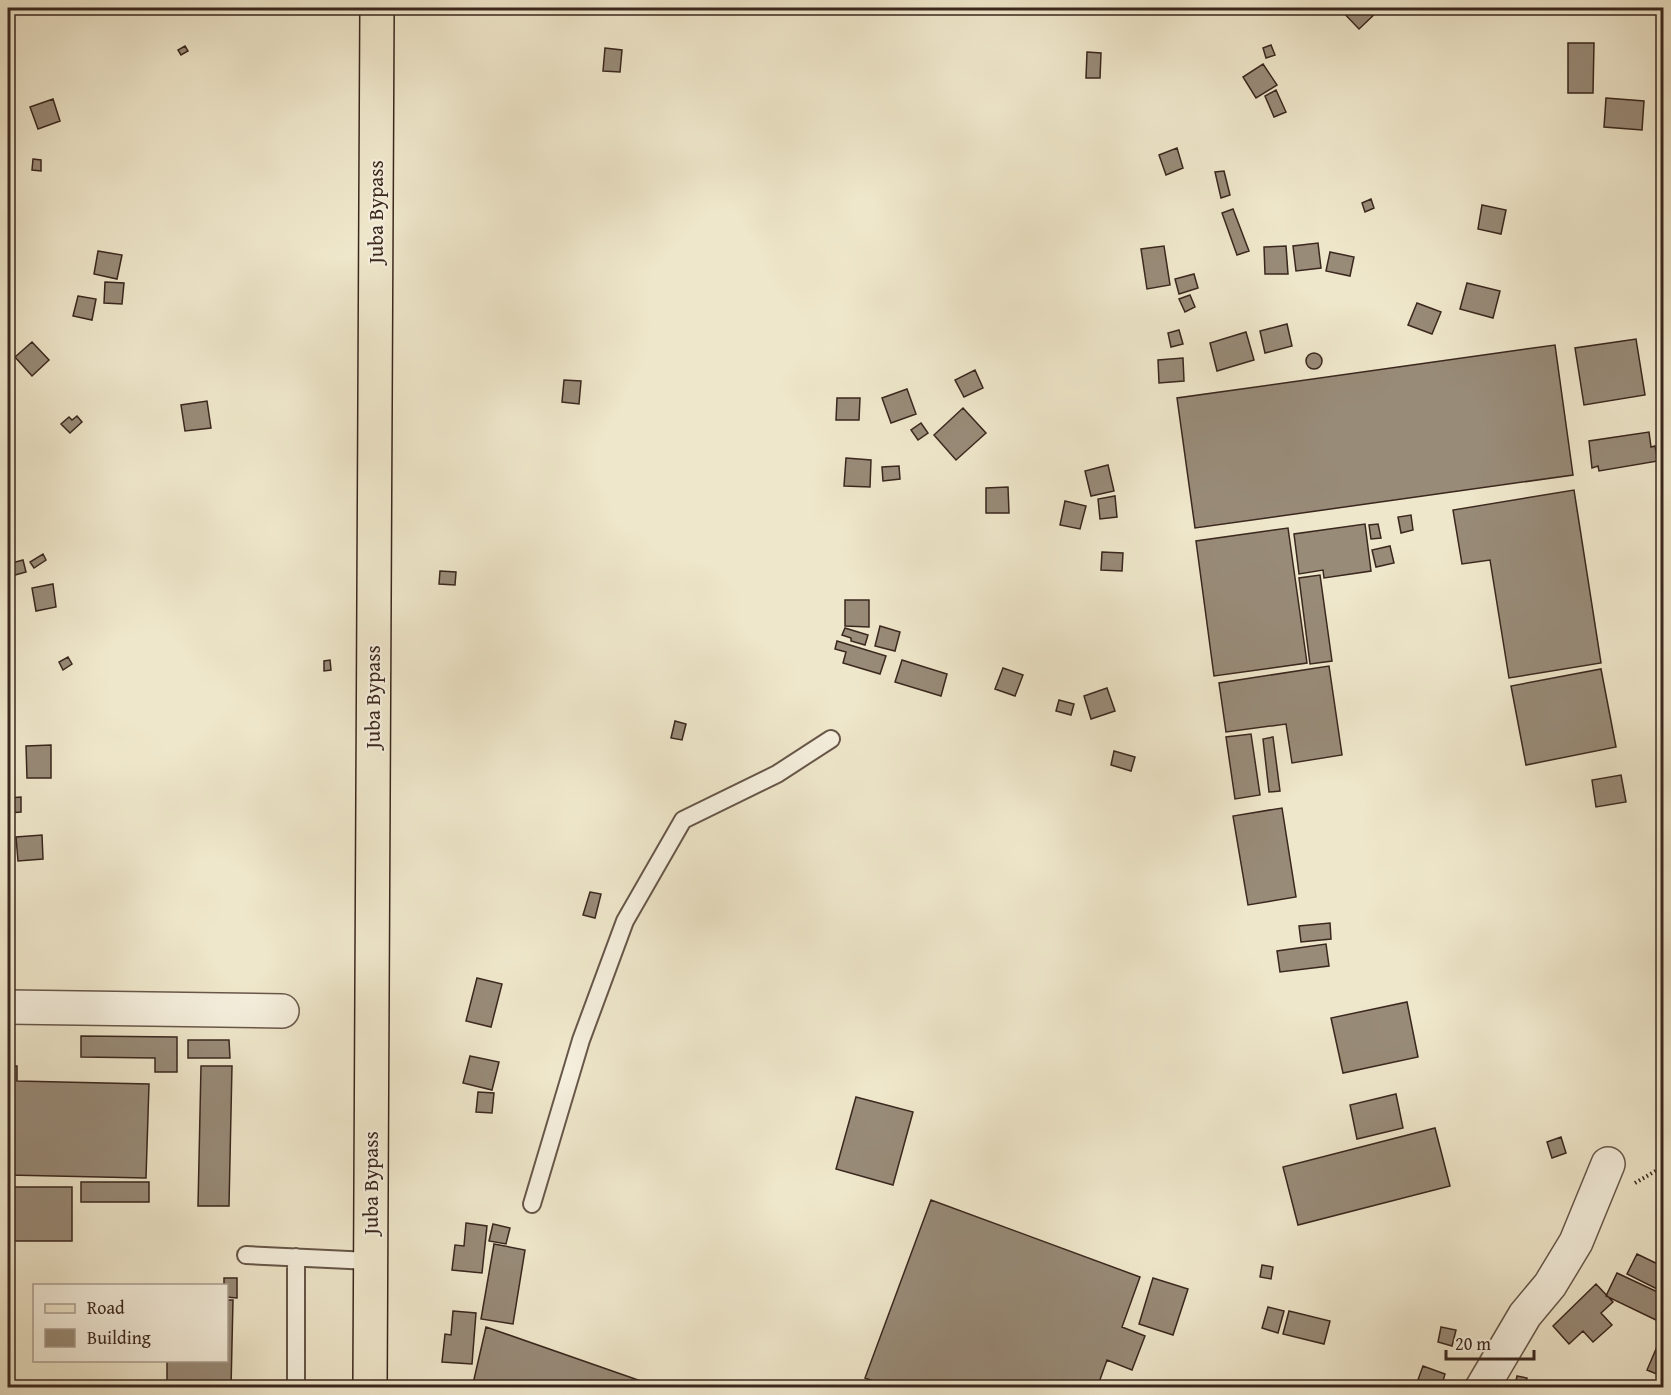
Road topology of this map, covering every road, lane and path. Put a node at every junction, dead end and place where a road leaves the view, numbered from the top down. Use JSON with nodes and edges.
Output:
{"nodes":[{"id":1,"x":377,"y":8,"type":"edge"},
{"id":2,"x":831,"y":739,"type":"dead end"},
{"id":3,"x":8,"y":1007,"type":"edge"},
{"id":4,"x":282,"y":1011,"type":"dead end"},
{"id":5,"x":1608,"y":1164,"type":"dead end"},
{"id":6,"x":1664,"y":1166,"type":"edge"},
{"id":7,"x":1633,"y":1183,"type":"dead end"},
{"id":8,"x":532,"y":1204,"type":"dead end"},
{"id":9,"x":246,"y":1256,"type":"dead end"},
{"id":10,"x":296,"y":1257,"type":"junction"},
{"id":11,"x":370,"y":1261,"type":"junction"},
{"id":12,"x":377,"y":1385,"type":"edge"},
{"id":13,"x":296,"y":1388,"type":"edge"},
{"id":14,"x":1482,"y":1388,"type":"edge"}],
"edges":[{"from":1,"to":11,"type":"main road","name":"Juba Bypass"},
{"from":2,"to":8,"type":"lane"},
{"from":3,"to":4,"type":"street"},
{"from":5,"to":14,"type":"street"},
{"from":6,"to":7,"type":"path"},
{"from":9,"to":10,"type":"lane"},
{"from":10,"to":11,"type":"lane"},
{"from":10,"to":13,"type":"lane"},
{"from":11,"to":12,"type":"main road","name":"Juba Bypass"}]}
